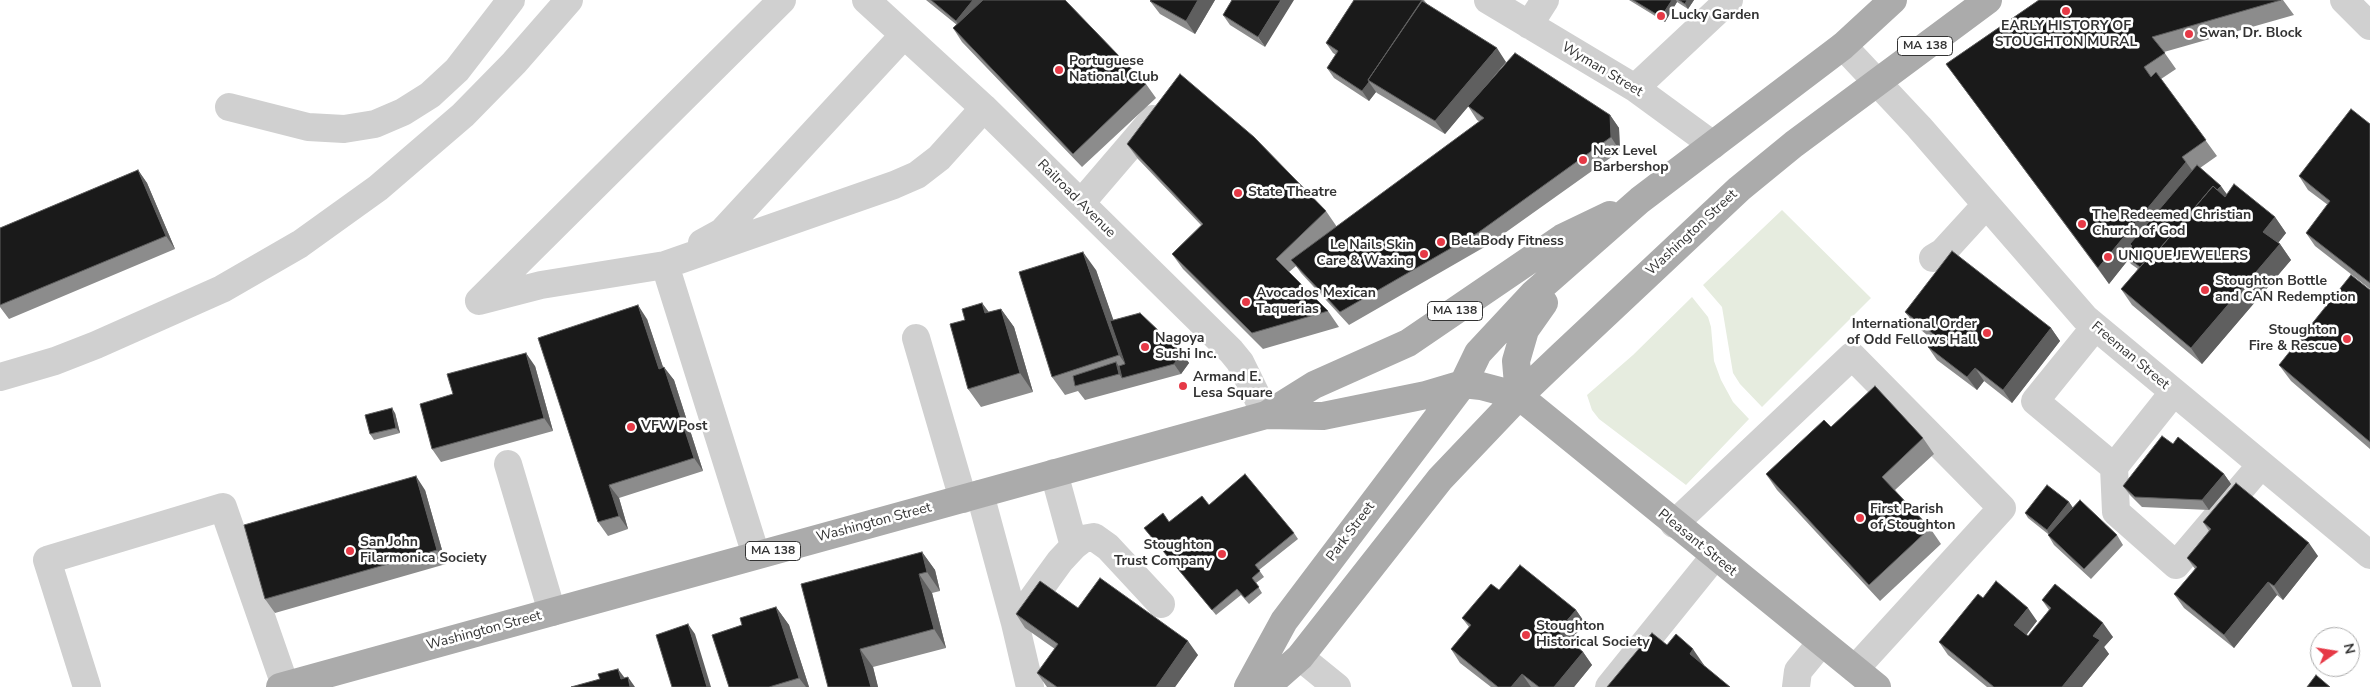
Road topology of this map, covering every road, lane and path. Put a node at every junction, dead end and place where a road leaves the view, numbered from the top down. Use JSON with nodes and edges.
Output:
{"nodes":[{"id":1,"x":511,"y":0,"type":"edge"},
{"id":2,"x":569,"y":0,"type":"edge"},
{"id":3,"x":782,"y":0,"type":"edge"},
{"id":4,"x":866,"y":0,"type":"edge"},
{"id":5,"x":1488,"y":0,"type":"edge"},
{"id":6,"x":1545,"y":0,"type":"edge"},
{"id":7,"x":1729,"y":0,"type":"edge"},
{"id":8,"x":1894,"y":0,"type":"edge"},
{"id":9,"x":2344,"y":0,"type":"edge"},
{"id":10,"x":1985,"y":4,"type":"edge"},
{"id":11,"x":1529,"y":26,"type":"junction"},
{"id":12,"x":2370,"y":26,"type":"edge"},
{"id":13,"x":904,"y":35,"type":"junction"},
{"id":14,"x":1843,"y":46,"type":"junction"},
{"id":15,"x":1878,"y":84,"type":"junction"},
{"id":16,"x":1635,"y":88,"type":"junction"},
{"id":17,"x":1167,"y":102,"type":"edge"},
{"id":18,"x":229,"y":107,"type":"dead end"},
{"id":19,"x":984,"y":108,"type":"junction"},
{"id":20,"x":1713,"y":145,"type":"junction"},
{"id":21,"x":1640,"y":200,"type":"junction"},
{"id":22,"x":1081,"y":203,"type":"junction"},
{"id":23,"x":1986,"y":205,"type":"junction"},
{"id":24,"x":1586,"y":248,"type":"junction"},
{"id":25,"x":1933,"y":258,"type":"dead end"},
{"id":26,"x":665,"y":265,"type":"junction"},
{"id":27,"x":2094,"y":327,"type":"junction"},
{"id":28,"x":916,"y":338,"type":"dead end"},
{"id":29,"x":0,"y":376,"type":"edge"},
{"id":30,"x":1463,"y":384,"type":"junction"},
{"id":31,"x":2173,"y":393,"type":"junction"},
{"id":32,"x":1518,"y":396,"type":"junction"},
{"id":33,"x":1266,"y":415,"type":"junction"},
{"id":34,"x":508,"y":464,"type":"dead end"},
{"id":35,"x":2261,"y":465,"type":"junction"},
{"id":36,"x":2114,"y":467,"type":"junction"},
{"id":37,"x":1054,"y":473,"type":"junction"},
{"id":38,"x":971,"y":496,"type":"junction"},
{"id":39,"x":1674,"y":524,"type":"junction"},
{"id":40,"x":1074,"y":546,"type":"junction"},
{"id":41,"x":756,"y":555,"type":"junction"},
{"id":42,"x":2370,"y":555,"type":"edge"},
{"id":43,"x":1714,"y":556,"type":"junction"},
{"id":44,"x":1161,"y":604,"type":"dead end"},
{"id":45,"x":552,"y":612,"type":"junction"},
{"id":46,"x":1015,"y":623,"type":"junction"},
{"id":47,"x":1821,"y":642,"type":"junction"},
{"id":48,"x":1300,"y":657,"type":"junction"},
{"id":49,"x":1855,"y":669,"type":"junction"},
{"id":50,"x":1793,"y":682,"type":"edge"},
{"id":51,"x":283,"y":686,"type":"edge"},
{"id":52,"x":86,"y":687,"type":"edge"},
{"id":53,"x":1030,"y":687,"type":"edge"},
{"id":54,"x":1248,"y":687,"type":"edge"},
{"id":55,"x":1266,"y":687,"type":"edge"},
{"id":56,"x":1337,"y":687,"type":"edge"},
{"id":57,"x":1609,"y":687,"type":"edge"},
{"id":58,"x":1774,"y":687,"type":"edge"},
{"id":59,"x":1877,"y":687,"type":"edge"}],
"edges":[{"from":1,"to":18,"type":"street"},
{"from":2,"to":29,"type":"street"},
{"from":3,"to":26,"type":"street"},
{"from":4,"to":13,"type":"street","name":"Railroad Avenue"},
{"from":5,"to":11,"type":"street","name":"Wyman Street"},
{"from":6,"to":11,"type":"street"},
{"from":7,"to":16,"type":"street"},
{"from":8,"to":14,"type":"main road","name":"Washington Street","number":"MA 138"},
{"from":9,"to":12,"type":"street"},
{"from":10,"to":15,"type":"main road","name":"Washington Street","number":"MA 138"},
{"from":11,"to":16,"type":"street","name":"Wyman Street"},
{"from":13,"to":19,"type":"street","name":"Railroad Avenue"},
{"from":13,"to":26,"type":"street"},
{"from":14,"to":15,"type":"street"},
{"from":14,"to":20,"type":"main road","name":"Washington Street","number":"MA 138"},
{"from":15,"to":23,"type":"street","name":"Freeman Street"},
{"from":15,"to":32,"type":"main road","name":"Washington Street","number":"MA 138"},
{"from":16,"to":20,"type":"street","name":"Wyman Street"},
{"from":17,"to":22,"type":"street"},
{"from":19,"to":22,"type":"street","name":"Railroad Avenue"},
{"from":19,"to":26,"type":"street"},
{"from":20,"to":21,"type":"main road","name":"Washington Street","number":"MA 138"},
{"from":21,"to":24,"type":"main road","name":"Washington Street","number":"MA 138"},
{"from":21,"to":33,"type":"main road","name":"Washington Street","number":"MA 138"},
{"from":22,"to":33,"type":"street","name":"Railroad Avenue"},
{"from":23,"to":25,"type":"street"},
{"from":23,"to":27,"type":"street","name":"Freeman Street"},
{"from":24,"to":30,"type":"main road","name":"Washington Street","number":"MA 138"},
{"from":24,"to":32,"type":"main road","name":"Washington Street","number":"MA 138"},
{"from":26,"to":41,"type":"street"},
{"from":27,"to":31,"type":"street","name":"Freeman Street"},
{"from":27,"to":36,"type":"street"},
{"from":28,"to":38,"type":"street"},
{"from":30,"to":32,"type":"main road","name":"Washington Street","number":"MA 138"},
{"from":30,"to":33,"type":"main road","name":"Washington Street","number":"MA 138"},
{"from":30,"to":54,"type":"main road","name":"Park Street"},
{"from":31,"to":35,"type":"street","name":"Freeman Street"},
{"from":31,"to":36,"type":"street"},
{"from":32,"to":39,"type":"main road","name":"Pleasant Street"},
{"from":32,"to":48,"type":"main road","name":"Washington Street","number":"MA 138"},
{"from":33,"to":37,"type":"main road","name":"Washington Street","number":"MA 138"},
{"from":34,"to":45,"type":"street"},
{"from":35,"to":36,"type":"street"},
{"from":35,"to":42,"type":"street","name":"Freeman Street"},
{"from":37,"to":38,"type":"main road","name":"Washington Street","number":"MA 138"},
{"from":37,"to":40,"type":"street"},
{"from":38,"to":41,"type":"main road","name":"Washington Street","number":"MA 138"},
{"from":38,"to":46,"type":"street"},
{"from":39,"to":43,"type":"main road","name":"Pleasant Street"},
{"from":39,"to":49,"type":"street"},
{"from":40,"to":44,"type":"street"},
{"from":40,"to":46,"type":"street"},
{"from":41,"to":45,"type":"main road","name":"Washington Street","number":"MA 138"},
{"from":43,"to":47,"type":"main road","name":"Pleasant Street"},
{"from":43,"to":57,"type":"street"},
{"from":45,"to":51,"type":"main road","name":"Washington Street","number":"MA 138"},
{"from":46,"to":53,"type":"street"},
{"from":47,"to":49,"type":"main road","name":"Pleasant Street"},
{"from":47,"to":50,"type":"street"},
{"from":48,"to":55,"type":"main road"},
{"from":48,"to":56,"type":"street"},
{"from":49,"to":59,"type":"main road","name":"Pleasant Street"},
{"from":50,"to":58,"type":"street"},
{"from":51,"to":52,"type":"street"}]}
